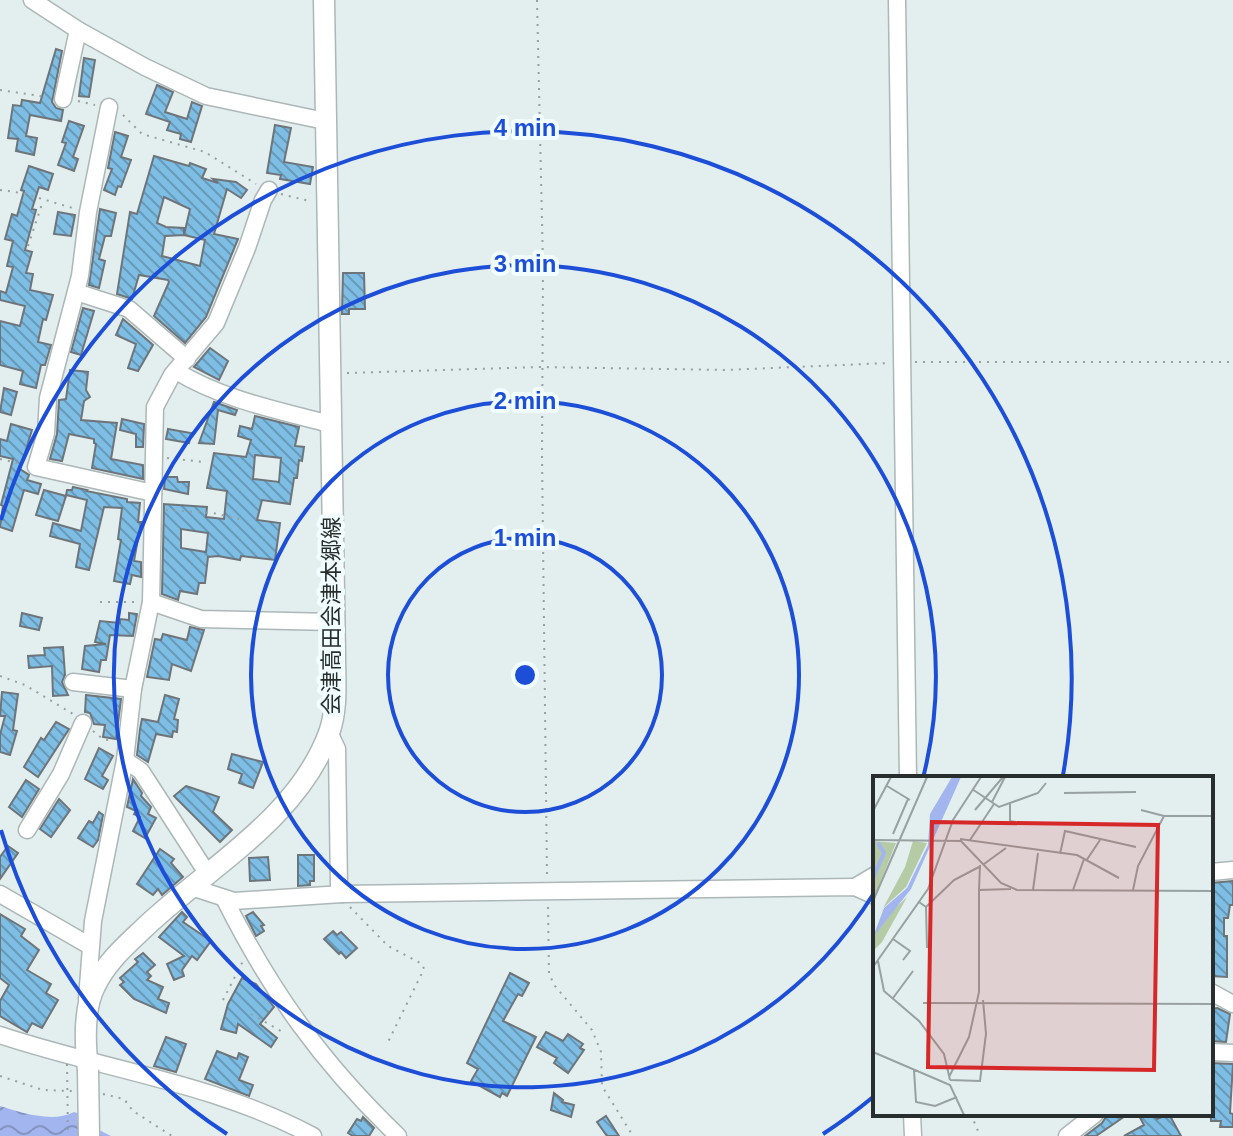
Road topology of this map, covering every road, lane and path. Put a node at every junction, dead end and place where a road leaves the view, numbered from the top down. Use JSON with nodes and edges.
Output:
{"nodes":[{"id":1,"x":32,"y":0,"type":"edge"},
{"id":2,"x":324,"y":0,"type":"edge"},
{"id":3,"x":537,"y":0,"type":"edge"},
{"id":4,"x":897,"y":0,"type":"edge"},
{"id":5,"x":78,"y":30,"type":"junction"},
{"id":6,"x":0,"y":90,"type":"edge"},
{"id":7,"x":63,"y":99,"type":"junction"},
{"id":8,"x":109,"y":107,"type":"junction"},
{"id":9,"x":325,"y":121,"type":"junction"},
{"id":10,"x":0,"y":190,"type":"edge"},
{"id":11,"x":269,"y":190,"type":"junction"},
{"id":12,"x":43,"y":200,"type":"junction"},
{"id":13,"x":327,"y":203,"type":"junction"},
{"id":14,"x":88,"y":212,"type":"junction"},
{"id":15,"x":28,"y":246,"type":"dead end"},
{"id":16,"x":76,"y":292,"type":"junction"},
{"id":17,"x":903,"y":362,"type":"junction"},
{"id":18,"x":1233,"y":362,"type":"edge"},
{"id":19,"x":182,"y":365,"type":"junction"},
{"id":20,"x":541,"y":367,"type":"junction"},
{"id":21,"x":330,"y":374,"type":"junction"},
{"id":22,"x":330,"y":420,"type":"junction"},
{"id":23,"x":154,"y":457,"type":"junction"},
{"id":24,"x":0,"y":459,"type":"edge"},
{"id":25,"x":204,"y":462,"type":"dead end"},
{"id":26,"x":36,"y":467,"type":"junction"},
{"id":27,"x":153,"y":501,"type":"junction"},
{"id":28,"x":244,"y":520,"type":"dead end"},
{"id":29,"x":100,"y":602,"type":"dead end"},
{"id":30,"x":151,"y":602,"type":"junction"},
{"id":31,"x":334,"y":622,"type":"junction"},
{"id":32,"x":0,"y":676,"type":"edge"},
{"id":33,"x":73,"y":682,"type":"dead end"},
{"id":34,"x":133,"y":689,"type":"junction"},
{"id":35,"x":83,"y":723,"type":"junction"},
{"id":36,"x":329,"y":732,"type":"junction"},
{"id":37,"x":126,"y":752,"type":"junction"},
{"id":38,"x":908,"y":776,"type":"edge"},
{"id":39,"x":27,"y":830,"type":"dead end"},
{"id":40,"x":1233,"y":870,"type":"edge"},
{"id":41,"x":1213,"y":872,"type":"edge"},
{"id":42,"x":207,"y":873,"type":"junction"},
{"id":43,"x":873,"y":876,"type":"edge"},
{"id":44,"x":191,"y":887,"type":"junction"},
{"id":45,"x":855,"y":887,"type":"junction"},
{"id":46,"x":548,"y":892,"type":"junction"},
{"id":47,"x":0,"y":894,"type":"edge"},
{"id":48,"x":342,"y":894,"type":"junction"},
{"id":49,"x":873,"y":895,"type":"edge"},
{"id":50,"x":224,"y":898,"type":"junction"},
{"id":51,"x":90,"y":946,"type":"junction"},
{"id":52,"x":250,"y":949,"type":"junction"},
{"id":53,"x":1213,"y":993,"type":"edge"},
{"id":54,"x":223,"y":1000,"type":"dead end"},
{"id":55,"x":1233,"y":1004,"type":"edge"},
{"id":56,"x":251,"y":1014,"type":"dead end"},
{"id":57,"x":294,"y":1020,"type":"junction"},
{"id":58,"x":0,"y":1035,"type":"edge"},
{"id":59,"x":387,"y":1044,"type":"dead end"},
{"id":60,"x":1213,"y":1052,"type":"edge"},
{"id":61,"x":1233,"y":1053,"type":"edge"},
{"id":62,"x":82,"y":1058,"type":"junction"},
{"id":63,"x":912,"y":1116,"type":"edge"},
{"id":64,"x":972,"y":1116,"type":"edge"},
{"id":65,"x":1092,"y":1116,"type":"edge"},
{"id":66,"x":68,"y":1136,"type":"edge"},
{"id":67,"x":89,"y":1136,"type":"edge"},
{"id":68,"x":313,"y":1136,"type":"edge"},
{"id":69,"x":398,"y":1136,"type":"edge"},
{"id":70,"x":633,"y":1136,"type":"edge"},
{"id":71,"x":913,"y":1136,"type":"edge"},
{"id":72,"x":980,"y":1136,"type":"edge"},
{"id":73,"x":1067,"y":1136,"type":"edge"}],
"edges":[{"from":1,"to":5,"type":"street"},
{"from":2,"to":9,"type":"main road","name":"会津高田会津本郷線"},
{"from":3,"to":20,"type":"path"},
{"from":4,"to":17,"type":"street"},
{"from":5,"to":7,"type":"street"},
{"from":5,"to":9,"type":"street"},
{"from":6,"to":7,"type":"path"},
{"from":7,"to":8,"type":"path"},
{"from":8,"to":11,"type":"path"},
{"from":8,"to":14,"type":"street"},
{"from":9,"to":13,"type":"main road","name":"会津高田会津本郷線"},
{"from":10,"to":12,"type":"path"},
{"from":11,"to":13,"type":"path"},
{"from":11,"to":19,"type":"street"},
{"from":12,"to":14,"type":"path"},
{"from":12,"to":15,"type":"path"},
{"from":13,"to":21,"type":"main road","name":"会津高田会津本郷線"},
{"from":14,"to":16,"type":"street"},
{"from":16,"to":19,"type":"street"},
{"from":16,"to":26,"type":"street"},
{"from":17,"to":18,"type":"path"},
{"from":17,"to":20,"type":"path"},
{"from":17,"to":38,"type":"street"},
{"from":19,"to":22,"type":"street"},
{"from":19,"to":23,"type":"street"},
{"from":20,"to":21,"type":"path"},
{"from":20,"to":46,"type":"path"},
{"from":21,"to":22,"type":"main road","name":"会津高田会津本郷線"},
{"from":22,"to":31,"type":"main road","name":"会津高田会津本郷線"},
{"from":23,"to":25,"type":"path"},
{"from":23,"to":27,"type":"street"},
{"from":24,"to":26,"type":"path"},
{"from":26,"to":27,"type":"street"},
{"from":27,"to":28,"type":"path"},
{"from":27,"to":30,"type":"street"},
{"from":29,"to":30,"type":"path"},
{"from":30,"to":31,"type":"street"},
{"from":30,"to":34,"type":"street"},
{"from":31,"to":36,"type":"main road","name":"会津高田会津本郷線"},
{"from":32,"to":35,"type":"path"},
{"from":33,"to":34,"type":"street"},
{"from":34,"to":37,"type":"street"},
{"from":35,"to":37,"type":"path"},
{"from":35,"to":39,"type":"street"},
{"from":36,"to":42,"type":"main road","name":"会津高田会津本郷線"},
{"from":36,"to":48,"type":"street"},
{"from":37,"to":42,"type":"street"},
{"from":37,"to":51,"type":"street"},
{"from":40,"to":41,"type":"street"},
{"from":42,"to":44,"type":"main road","name":"会津高田会津本郷線"},
{"from":43,"to":45,"type":"street"},
{"from":44,"to":50,"type":"street"},
{"from":44,"to":62,"type":"main road","name":"会津高田会津本郷線"},
{"from":45,"to":46,"type":"street"},
{"from":45,"to":49,"type":"street"},
{"from":46,"to":48,"type":"street"},
{"from":46,"to":70,"type":"path"},
{"from":47,"to":51,"type":"street"},
{"from":48,"to":50,"type":"street"},
{"from":48,"to":59,"type":"path"},
{"from":50,"to":52,"type":"street"},
{"from":51,"to":62,"type":"street"},
{"from":52,"to":54,"type":"path"},
{"from":52,"to":57,"type":"street"},
{"from":53,"to":55,"type":"street"},
{"from":56,"to":57,"type":"path"},
{"from":57,"to":69,"type":"street"},
{"from":58,"to":62,"type":"street"},
{"from":60,"to":61,"type":"street"},
{"from":62,"to":66,"type":"path","bridge":true},
{"from":62,"to":67,"type":"main road","name":"会津高田会津本郷線","bridge":true},
{"from":62,"to":68,"type":"street"},
{"from":63,"to":71,"type":"street"},
{"from":64,"to":72,"type":"path"},
{"from":65,"to":73,"type":"street"}]}
